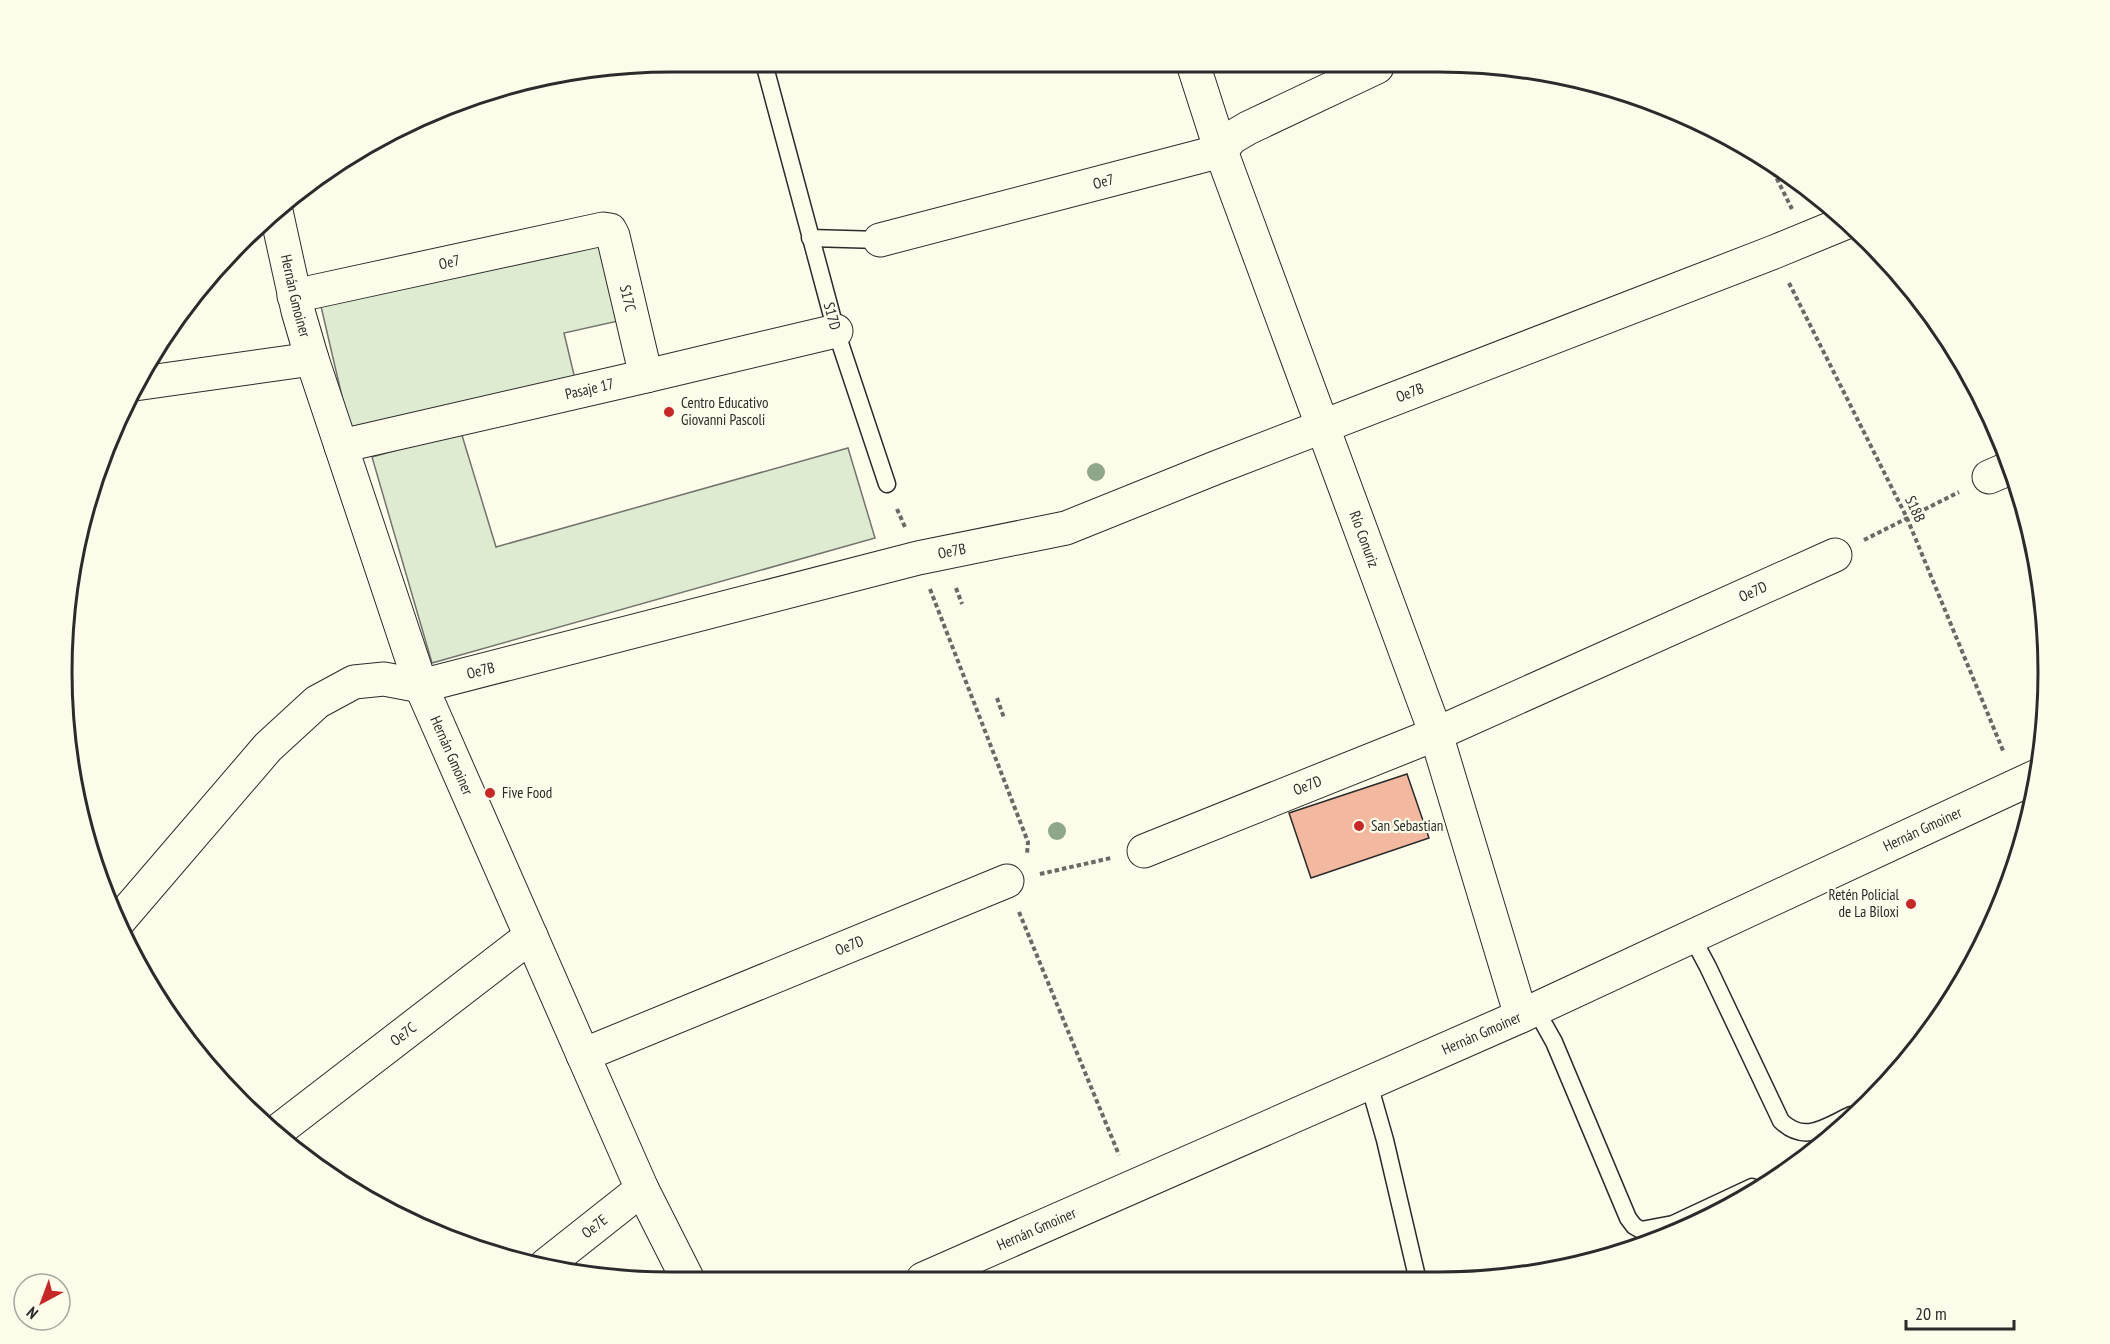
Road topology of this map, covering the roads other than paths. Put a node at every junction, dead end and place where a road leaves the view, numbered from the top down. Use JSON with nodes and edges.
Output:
{"nodes":[{"id":1,"x":766,"y":72,"type":"edge"},
{"id":2,"x":1196,"y":72,"type":"edge"},
{"id":3,"x":1366,"y":72,"type":"edge"},
{"id":4,"x":1221,"y":151,"type":"junction"},
{"id":5,"x":278,"y":220,"type":"edge"},
{"id":6,"x":1839,"y":226,"type":"edge"},
{"id":7,"x":603,"y":229,"type":"joint"},
{"id":8,"x":810,"y":238,"type":"junction"},
{"id":9,"x":880,"y":240,"type":"joint"},
{"id":10,"x":294,"y":296,"type":"junction"},
{"id":11,"x":836,"y":331,"type":"junction"},
{"id":12,"x":312,"y":359,"type":"junction"},
{"id":13,"x":645,"y":376,"type":"junction"},
{"id":14,"x":147,"y":382,"type":"edge"},
{"id":15,"x":1323,"y":427,"type":"junction"},
{"id":16,"x":341,"y":446,"type":"junction"},
{"id":17,"x":887,"y":484,"type":"road end"},
{"id":18,"x":1835,"y":555,"type":"road end"},
{"id":19,"x":421,"y":686,"type":"junction"},
{"id":20,"x":1436,"y":734,"type":"junction"},
{"id":21,"x":2027,"y":780,"type":"edge"},
{"id":22,"x":1144,"y":851,"type":"road end"},
{"id":23,"x":1007,"y":881,"type":"road end"},
{"id":24,"x":124,"y":914,"type":"edge"},
{"id":25,"x":531,"y":936,"type":"junction"},
{"id":26,"x":1692,"y":937,"type":"junction"},
{"id":27,"x":1529,"y":1013,"type":"junction"},
{"id":28,"x":583,"y":1055,"type":"junction"},
{"id":29,"x":1369,"y":1084,"type":"junction"},
{"id":30,"x":1833,"y":1124,"type":"edge"},
{"id":31,"x":282,"y":1128,"type":"edge"},
{"id":32,"x":642,"y":1189,"type":"junction"},
{"id":33,"x":1661,"y":1229,"type":"edge"},
{"id":34,"x":553,"y":1260,"type":"edge"},
{"id":35,"x":684,"y":1272,"type":"edge"},
{"id":36,"x":939,"y":1272,"type":"edge"},
{"id":37,"x":1416,"y":1272,"type":"edge"}],
"edges":[{"from":1,"to":8,"type":"lane","name":"S17D"},
{"from":2,"to":4,"type":"street","name":"Río Conuriz"},
{"from":3,"to":4,"type":"street","name":"Oe7"},
{"from":4,"to":9,"type":"street","name":"Oe7"},
{"from":4,"to":15,"type":"street","name":"Río Conuriz"},
{"from":5,"to":10,"type":"street","name":"Hernán Gmoiner"},
{"from":6,"to":15,"type":"street","name":"Oe7B"},
{"from":7,"to":10,"type":"street","name":"Oe7"},
{"from":7,"to":13,"type":"street","name":"S17C"},
{"from":8,"to":9,"type":"lane","name":"Oe7"},
{"from":8,"to":11,"type":"lane","name":"S17D"},
{"from":10,"to":12,"type":"street","name":"Hernán Gmoiner"},
{"from":11,"to":13,"type":"street","name":"Pasaje 17"},
{"from":11,"to":17,"type":"lane","name":"S17D"},
{"from":12,"to":14,"type":"street"},
{"from":12,"to":16,"type":"street","name":"Hernán Gmoiner"},
{"from":13,"to":16,"type":"street","name":"Pasaje 17"},
{"from":15,"to":19,"type":"street","name":"Oe7B"},
{"from":15,"to":20,"type":"street","name":"Río Conuriz"},
{"from":16,"to":19,"type":"street","name":"Hernán Gmoiner"},
{"from":18,"to":20,"type":"street","name":"Oe7D"},
{"from":19,"to":24,"type":"street","name":"Oe7B"},
{"from":19,"to":25,"type":"street","name":"Hernán Gmoiner"},
{"from":20,"to":22,"type":"street","name":"Oe7D"},
{"from":20,"to":27,"type":"street","name":"Río Conuriz"},
{"from":21,"to":26,"type":"street","name":"Hernán Gmoiner"},
{"from":23,"to":28,"type":"street","name":"Oe7D"},
{"from":25,"to":28,"type":"street","name":"Hernán Gmoiner"},
{"from":25,"to":31,"type":"street","name":"Oe7C"},
{"from":26,"to":27,"type":"street","name":"Hernán Gmoiner"},
{"from":26,"to":30,"type":"lane"},
{"from":27,"to":29,"type":"street","name":"Hernán Gmoiner"},
{"from":27,"to":33,"type":"lane"},
{"from":28,"to":32,"type":"street","name":"Hernán Gmoiner"},
{"from":29,"to":36,"type":"street","name":"Hernán Gmoiner"},
{"from":29,"to":37,"type":"lane"},
{"from":32,"to":34,"type":"street","name":"Oe7E"},
{"from":32,"to":35,"type":"street","name":"Hernán Gmoiner"}]}
